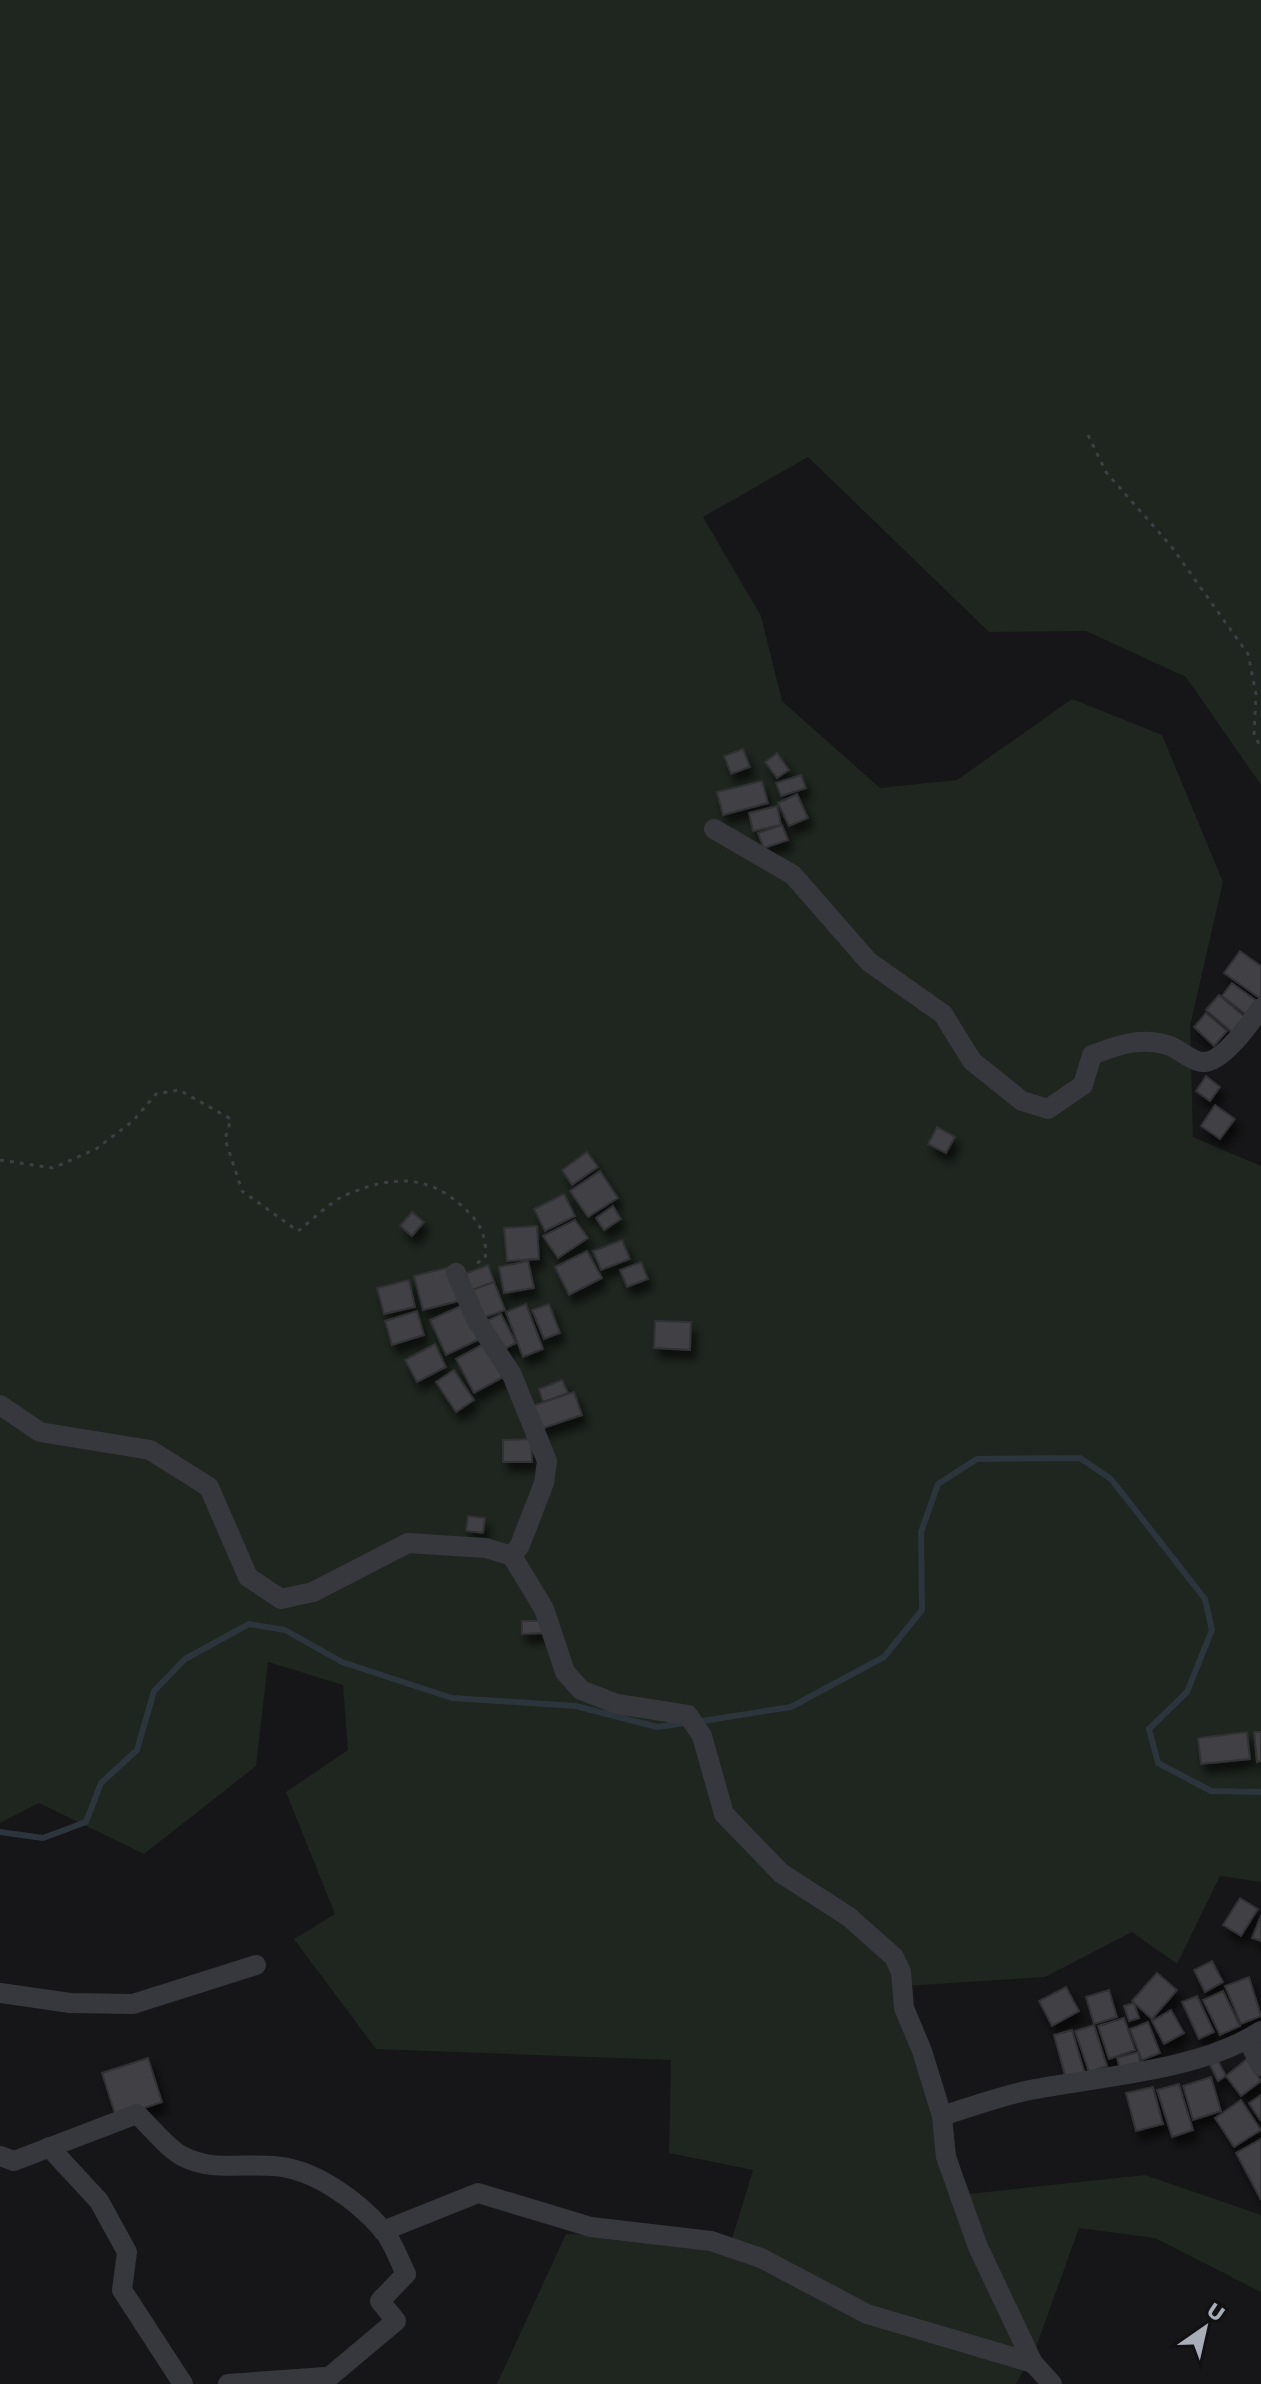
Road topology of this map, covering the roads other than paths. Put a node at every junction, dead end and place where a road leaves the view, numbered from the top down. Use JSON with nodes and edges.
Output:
{"nodes":[{"id":1,"x":714,"y":829,"type":"dead end"},
{"id":2,"x":1261,"y":1008,"type":"edge"},
{"id":3,"x":456,"y":1273,"type":"road end"},
{"id":4,"x":0,"y":1405,"type":"edge"},
{"id":5,"x":512,"y":1556,"type":"junction"},
{"id":6,"x":256,"y":1965,"type":"dead end"},
{"id":7,"x":0,"y":1993,"type":"edge"},
{"id":8,"x":1255,"y":2035,"type":"edge"},
{"id":9,"x":1261,"y":2066,"type":"edge"},
{"id":10,"x":942,"y":2116,"type":"junction"},
{"id":11,"x":49,"y":2147,"type":"junction"},
{"id":12,"x":0,"y":2156,"type":"edge"},
{"id":13,"x":383,"y":2231,"type":"junction"},
{"id":14,"x":1033,"y":2363,"type":"junction"},
{"id":15,"x":323,"y":2381,"type":"edge"},
{"id":16,"x":183,"y":2384,"type":"edge"},
{"id":17,"x":228,"y":2384,"type":"edge"},
{"id":18,"x":1052,"y":2384,"type":"edge"}],
"edges":[{"from":1,"to":2,"type":"street"},
{"from":3,"to":5,"type":"street"},
{"from":4,"to":5,"type":"street"},
{"from":5,"to":10,"type":"street"},
{"from":6,"to":7,"type":"street"},
{"from":8,"to":9,"type":"street"},
{"from":8,"to":10,"type":"street"},
{"from":10,"to":14,"type":"street"},
{"from":11,"to":12,"type":"street"},
{"from":11,"to":13,"type":"street"},
{"from":11,"to":16,"type":"street"},
{"from":13,"to":14,"type":"street"},
{"from":13,"to":15,"type":"street"},
{"from":14,"to":18,"type":"street"},
{"from":15,"to":17,"type":"street"}]}
